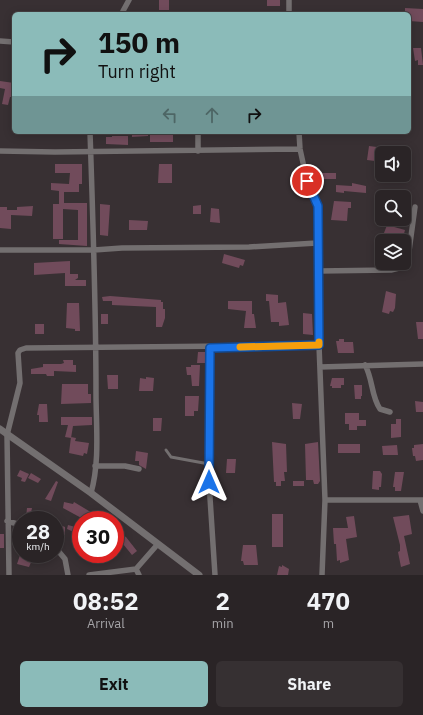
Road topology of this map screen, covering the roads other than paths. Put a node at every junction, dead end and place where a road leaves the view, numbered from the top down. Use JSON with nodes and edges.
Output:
{"nodes":[{"id":1,"x":129,"y":0,"type":"edge"},
{"id":2,"x":289,"y":0,"type":"edge"},
{"id":3,"x":124,"y":11,"type":"dead end"},
{"id":4,"x":289,"y":12,"type":"edge"},
{"id":5,"x":0,"y":41,"type":"edge"},
{"id":6,"x":12,"y":42,"type":"edge"},
{"id":7,"x":90,"y":134,"type":"edge"},
{"id":8,"x":198,"y":134,"type":"edge"},
{"id":9,"x":298,"y":134,"type":"edge"},
{"id":10,"x":300,"y":149,"type":"junction"},
{"id":11,"x":0,"y":151,"type":"edge"},
{"id":12,"x":91,"y":151,"type":"junction"},
{"id":13,"x":198,"y":151,"type":"junction"},
{"id":14,"x":415,"y":207,"type":"dead end"},
{"id":15,"x":318,"y":243,"type":"junction"},
{"id":16,"x":0,"y":250,"type":"edge"},
{"id":17,"x":94,"y":250,"type":"junction"},
{"id":18,"x":319,"y":271,"type":"junction"},
{"id":19,"x":319,"y":345,"type":"junction"},
{"id":20,"x":96,"y":348,"type":"junction"},
{"id":21,"x":210,"y":348,"type":"junction"},
{"id":22,"x":423,"y":364,"type":"edge"},
{"id":23,"x":365,"y":365,"type":"junction"},
{"id":24,"x":320,"y":368,"type":"junction"},
{"id":25,"x":390,"y":412,"type":"dead end"},
{"id":26,"x":0,"y":429,"type":"edge"},
{"id":27,"x":7,"y":435,"type":"junction"},
{"id":28,"x":166,"y":450,"type":"dead end"},
{"id":29,"x":209,"y":464,"type":"junction"},
{"id":30,"x":95,"y":466,"type":"junction"},
{"id":31,"x":139,"y":469,"type":"dead end"},
{"id":32,"x":91,"y":493,"type":"junction"},
{"id":33,"x":325,"y":500,"type":"junction"},
{"id":34,"x":421,"y":500,"type":"edge"},
{"id":35,"x":423,"y":511,"type":"edge"},
{"id":36,"x":7,"y":521,"type":"junction"},
{"id":37,"x":12,"y":522,"type":"edge"},
{"id":38,"x":157,"y":545,"type":"junction"},
{"id":39,"x":64,"y":558,"type":"edge"},
{"id":40,"x":136,"y":569,"type":"junction"},
{"id":41,"x":9,"y":575,"type":"edge"},
{"id":42,"x":68,"y":575,"type":"edge"},
{"id":43,"x":89,"y":575,"type":"edge"},
{"id":44,"x":139,"y":575,"type":"edge"},
{"id":45,"x":199,"y":575,"type":"edge"},
{"id":46,"x":215,"y":575,"type":"edge"},
{"id":47,"x":322,"y":575,"type":"edge"}],
"edges":[{"from":1,"to":3,"type":"street"},
{"from":2,"to":4,"type":"street"},
{"from":5,"to":6,"type":"street"},
{"from":7,"to":12,"type":"street"},
{"from":8,"to":13,"type":"street"},
{"from":9,"to":10,"type":"street"},
{"from":10,"to":13,"type":"street"},
{"from":10,"to":15,"type":"street"},
{"from":11,"to":12,"type":"street"},
{"from":12,"to":13,"type":"street"},
{"from":12,"to":17,"type":"street"},
{"from":14,"to":18,"type":"street"},
{"from":15,"to":17,"type":"street"},
{"from":15,"to":18,"type":"street"},
{"from":16,"to":17,"type":"street"},
{"from":17,"to":20,"type":"street"},
{"from":18,"to":19,"type":"street"},
{"from":19,"to":21,"type":"street"},
{"from":19,"to":24,"type":"street"},
{"from":20,"to":21,"type":"street"},
{"from":20,"to":27,"type":"street"},
{"from":20,"to":30,"type":"street"},
{"from":21,"to":29,"type":"street"},
{"from":22,"to":23,"type":"street"},
{"from":23,"to":24,"type":"street"},
{"from":23,"to":25,"type":"street"},
{"from":24,"to":33,"type":"street"},
{"from":26,"to":27,"type":"street"},
{"from":27,"to":32,"type":"street"},
{"from":27,"to":36,"type":"street"},
{"from":28,"to":29,"type":"lane"},
{"from":29,"to":46,"type":"street"},
{"from":30,"to":31,"type":"street"},
{"from":30,"to":32,"type":"street"},
{"from":32,"to":38,"type":"street"},
{"from":33,"to":34,"type":"street"},
{"from":33,"to":47,"type":"street"},
{"from":34,"to":35,"type":"street"},
{"from":36,"to":37,"type":"street"},
{"from":36,"to":41,"type":"street"},
{"from":38,"to":40,"type":"street"},
{"from":38,"to":45,"type":"street"},
{"from":39,"to":42,"type":"street"},
{"from":40,"to":43,"type":"street"},
{"from":40,"to":44,"type":"street"}]}
